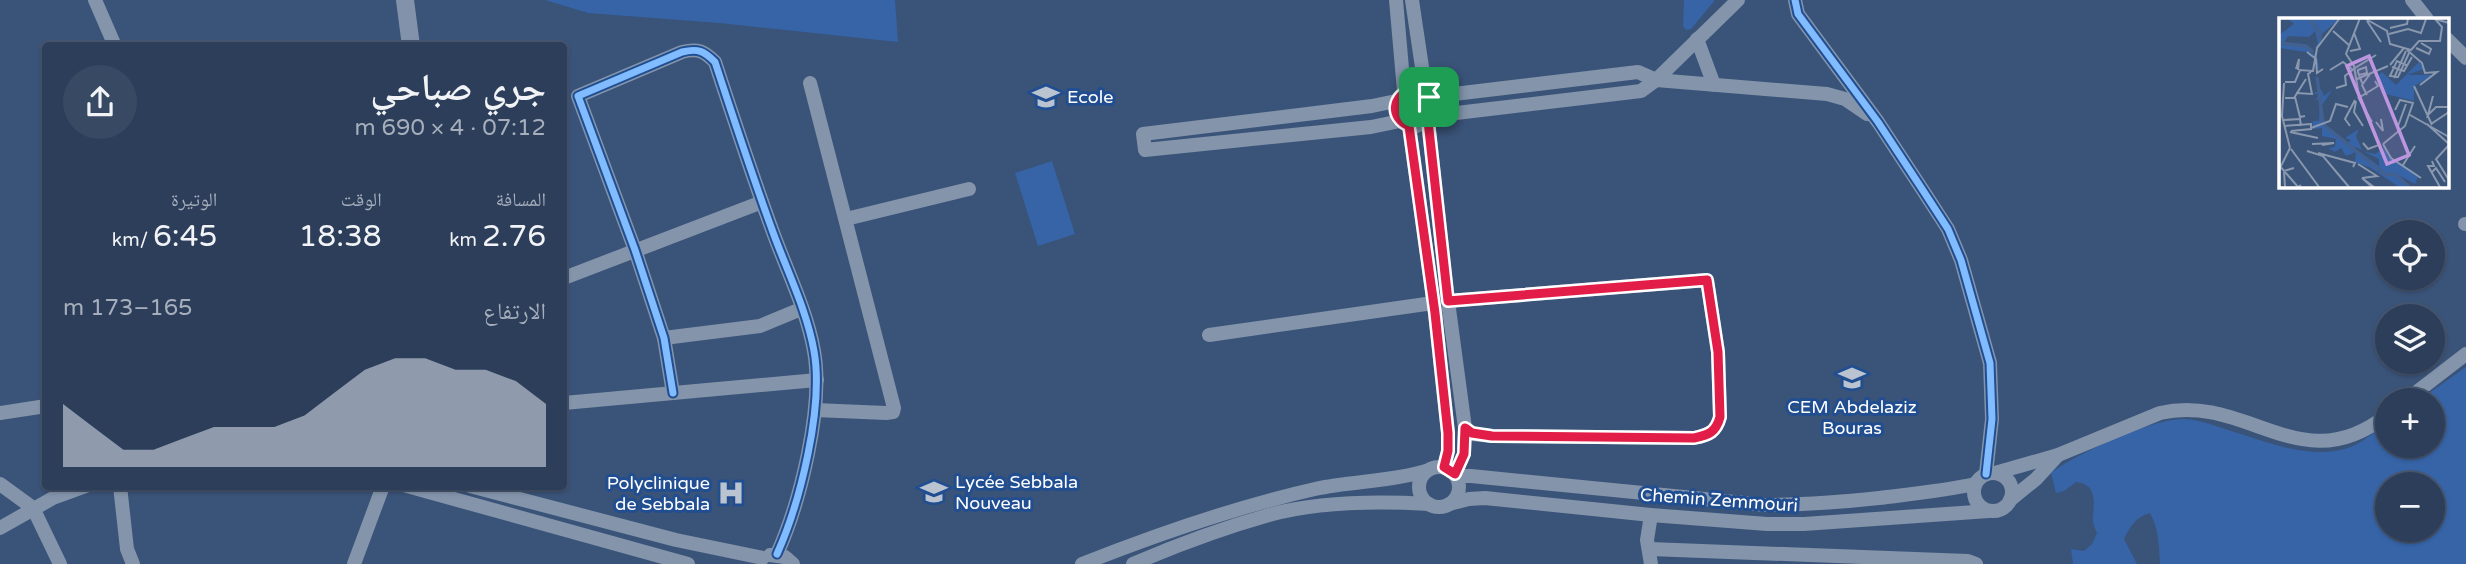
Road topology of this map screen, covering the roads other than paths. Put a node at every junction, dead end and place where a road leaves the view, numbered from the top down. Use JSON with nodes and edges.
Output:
{"nodes":[{"id":1,"x":95,"y":0,"type":"edge"},
{"id":2,"x":394,"y":0,"type":"edge"},
{"id":3,"x":405,"y":0,"type":"edge"},
{"id":4,"x":1396,"y":0,"type":"edge"},
{"id":5,"x":1412,"y":0,"type":"edge"},
{"id":6,"x":1738,"y":0,"type":"edge"},
{"id":7,"x":1795,"y":0,"type":"edge"},
{"id":8,"x":2412,"y":0,"type":"edge"},
{"id":9,"x":2426,"y":18,"type":"edge"},
{"id":10,"x":1697,"y":39,"type":"junction"},
{"id":11,"x":2448,"y":40,"type":"edge"},
{"id":12,"x":113,"y":42,"type":"edge"},
{"id":13,"x":399,"y":42,"type":"edge"},
{"id":14,"x":410,"y":42,"type":"edge"},
{"id":15,"x":2466,"y":58,"type":"edge"},
{"id":16,"x":1656,"y":80,"type":"junction"},
{"id":17,"x":810,"y":83,"type":"dead end"},
{"id":18,"x":1714,"y":85,"type":"junction"},
{"id":19,"x":1427,"y":95,"type":"junction"},
{"id":20,"x":1400,"y":96,"type":"junction"},
{"id":21,"x":1429,"y":118,"type":"junction"},
{"id":22,"x":1878,"y":122,"type":"junction"},
{"id":23,"x":1405,"y":124,"type":"junction"},
{"id":24,"x":969,"y":189,"type":"dead end"},
{"id":25,"x":762,"y":202,"type":"junction"},
{"id":26,"x":846,"y":219,"type":"junction"},
{"id":27,"x":635,"y":250,"type":"junction"},
{"id":28,"x":567,"y":277,"type":"edge"},
{"id":29,"x":1441,"y":303,"type":"junction"},
{"id":30,"x":801,"y":309,"type":"junction"},
{"id":31,"x":1209,"y":335,"type":"dead end"},
{"id":32,"x":664,"y":338,"type":"junction"},
{"id":33,"x":2466,"y":354,"type":"edge"},
{"id":34,"x":817,"y":380,"type":"junction"},
{"id":35,"x":2422,"y":388,"type":"edge"},
{"id":36,"x":673,"y":393,"type":"junction"},
{"id":37,"x":567,"y":403,"type":"edge"},
{"id":38,"x":42,"y":407,"type":"edge"},
{"id":39,"x":815,"y":410,"type":"junction"},
{"id":40,"x":0,"y":413,"type":"edge"},
{"id":41,"x":2375,"y":425,"type":"edge"},
{"id":42,"x":1465,"y":428,"type":"junction"},
{"id":43,"x":2058,"y":454,"type":"junction"},
{"id":44,"x":1426,"y":471,"type":"junction"},
{"id":45,"x":1452,"y":472,"type":"junction"},
{"id":46,"x":1985,"y":477,"type":"junction"},
{"id":47,"x":0,"y":484,"type":"edge"},
{"id":48,"x":76,"y":490,"type":"edge"},
{"id":49,"x":120,"y":490,"type":"edge"},
{"id":50,"x":382,"y":490,"type":"edge"},
{"id":51,"x":421,"y":490,"type":"edge"},
{"id":52,"x":485,"y":490,"type":"edge"},
{"id":53,"x":2010,"y":500,"type":"junction"},
{"id":54,"x":1429,"y":504,"type":"junction"},
{"id":55,"x":1449,"y":504,"type":"junction"},
{"id":56,"x":33,"y":508,"type":"junction"},
{"id":57,"x":1989,"y":511,"type":"junction"},
{"id":58,"x":1651,"y":515,"type":"junction"},
{"id":59,"x":3,"y":524,"type":"edge"},
{"id":60,"x":1650,"y":557,"type":"edge"},
{"id":61,"x":766,"y":559,"type":"edge"},
{"id":62,"x":60,"y":564,"type":"edge"},
{"id":63,"x":133,"y":564,"type":"edge"},
{"id":64,"x":354,"y":564,"type":"edge"},
{"id":65,"x":688,"y":564,"type":"edge"},
{"id":66,"x":793,"y":564,"type":"edge"},
{"id":67,"x":1082,"y":564,"type":"edge"},
{"id":68,"x":1133,"y":564,"type":"edge"},
{"id":69,"x":1976,"y":564,"type":"edge"}],
"edges":[{"from":1,"to":12,"type":"street"},
{"from":2,"to":13,"type":"main road"},
{"from":3,"to":14,"type":"main road"},
{"from":4,"to":20,"type":"street"},
{"from":5,"to":19,"type":"street"},
{"from":6,"to":10,"type":"street"},
{"from":7,"to":22,"type":"street"},
{"from":8,"to":9,"type":"street"},
{"from":10,"to":16,"type":"street"},
{"from":10,"to":18,"type":"street"},
{"from":11,"to":15,"type":"street"},
{"from":16,"to":18,"type":"street"},
{"from":16,"to":19,"type":"street"},
{"from":16,"to":21,"type":"street"},
{"from":17,"to":26,"type":"street"},
{"from":18,"to":22,"type":"street"},
{"from":19,"to":20,"type":"street"},
{"from":19,"to":21,"type":"street"},
{"from":20,"to":23,"type":"street"},
{"from":20,"to":23,"type":"street"},
{"from":21,"to":23,"type":"street"},
{"from":21,"to":29,"type":"street"},
{"from":22,"to":46,"type":"street"},
{"from":23,"to":29,"type":"street"},
{"from":24,"to":26,"type":"street"},
{"from":25,"to":27,"type":"street"},
{"from":25,"to":27,"type":"street"},
{"from":25,"to":30,"type":"street"},
{"from":26,"to":39,"type":"street"},
{"from":27,"to":28,"type":"street"},
{"from":27,"to":32,"type":"street"},
{"from":29,"to":31,"type":"street"},
{"from":29,"to":42,"type":"street"},
{"from":29,"to":42,"type":"street"},
{"from":29,"to":45,"type":"street"},
{"from":30,"to":32,"type":"street"},
{"from":30,"to":34,"type":"street"},
{"from":32,"to":36,"type":"street"},
{"from":33,"to":35,"type":"street"},
{"from":34,"to":36,"type":"street"},
{"from":34,"to":39,"type":"street"},
{"from":36,"to":37,"type":"street"},
{"from":38,"to":40,"type":"street"},
{"from":39,"to":61,"type":"street"},
{"from":41,"to":43,"type":"street","name":"Chemin Zemmouri"},
{"from":42,"to":45,"type":"street"},
{"from":43,"to":46,"type":"street","name":"Chemin Zemmouri"},
{"from":43,"to":53,"type":"street","name":"Chemin Zemmouri"},
{"from":44,"to":45,"type":"street"},
{"from":44,"to":54,"type":"street"},
{"from":44,"to":67,"type":"street"},
{"from":45,"to":46,"type":"street","name":"Chemin Zemmouri"},
{"from":45,"to":55,"type":"street"},
{"from":46,"to":53,"type":"street"},
{"from":46,"to":57,"type":"street"},
{"from":47,"to":56,"type":"street"},
{"from":48,"to":56,"type":"street"},
{"from":49,"to":63,"type":"street"},
{"from":50,"to":64,"type":"street"},
{"from":51,"to":65,"type":"street"},
{"from":52,"to":61,"type":"street"},
{"from":53,"to":57,"type":"street"},
{"from":54,"to":55,"type":"street"},
{"from":54,"to":68,"type":"street"},
{"from":55,"to":58,"type":"street","name":"Chemin Zemmouri"},
{"from":56,"to":59,"type":"street"},
{"from":56,"to":62,"type":"street"},
{"from":57,"to":58,"type":"street","name":"Chemin Zemmouri"},
{"from":58,"to":60,"type":"street"},
{"from":60,"to":69,"type":"street"},
{"from":61,"to":66,"type":"street"}]}
